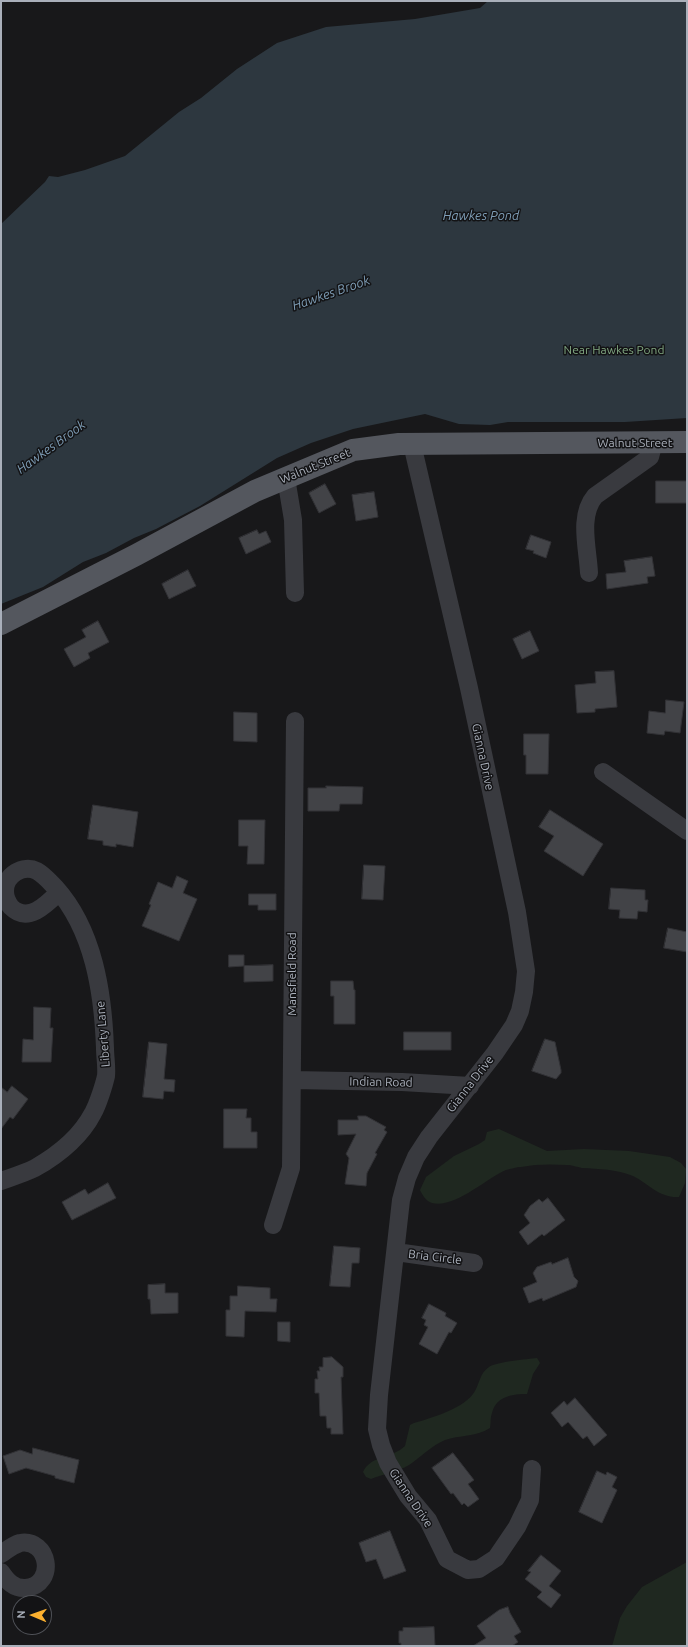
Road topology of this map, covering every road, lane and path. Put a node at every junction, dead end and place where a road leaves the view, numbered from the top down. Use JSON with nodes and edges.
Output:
{"nodes":[{"id":1,"x":654,"y":442,"type":"junction"},
{"id":2,"x":687,"y":442,"type":"edge"},
{"id":3,"x":412,"y":444,"type":"junction"},
{"id":4,"x":286,"y":478,"type":"junction"},
{"id":5,"x":590,"y":573,"type":"dead end"},
{"id":6,"x":295,"y":593,"type":"dead end"},
{"id":7,"x":1,"y":624,"type":"edge"},
{"id":8,"x":295,"y":721,"type":"dead end"},
{"id":9,"x":603,"y":772,"type":"dead end"},
{"id":10,"x":687,"y":831,"type":"edge"},
{"id":11,"x":59,"y":892,"type":"dead end"},
{"id":12,"x":292,"y":1080,"type":"junction"},
{"id":13,"x":470,"y":1086,"type":"junction"},
{"id":14,"x":1,"y":1181,"type":"edge"},
{"id":15,"x":273,"y":1225,"type":"dead end"},
{"id":16,"x":396,"y":1252,"type":"junction"},
{"id":17,"x":474,"y":1263,"type":"dead end"},
{"id":18,"x":532,"y":1469,"type":"dead end"},
{"id":19,"x":1,"y":1554,"type":"edge"},
{"id":20,"x":1,"y":1572,"type":"edge"}],
"edges":[{"from":1,"to":2,"type":"main road","name":"Walnut Street"},
{"from":1,"to":3,"type":"main road","name":"Walnut Street"},
{"from":1,"to":5,"type":"street"},
{"from":3,"to":4,"type":"main road","name":"Walnut Street"},
{"from":3,"to":13,"type":"street","name":"Gianna Drive"},
{"from":4,"to":6,"type":"street"},
{"from":4,"to":7,"type":"main road","name":"Walnut Street"},
{"from":8,"to":12,"type":"street","name":"Mansfield Road"},
{"from":9,"to":10,"type":"street"},
{"from":11,"to":14,"type":"street","name":"Liberty Lane"},
{"from":12,"to":13,"type":"street","name":"Indian Road"},
{"from":12,"to":15,"type":"street","name":"Mansfield Road"},
{"from":13,"to":16,"type":"street","name":"Gianna Drive"},
{"from":16,"to":17,"type":"street","name":"Bria Circle"},
{"from":16,"to":18,"type":"street","name":"Gianna Drive"},
{"from":19,"to":20,"type":"street"}]}
